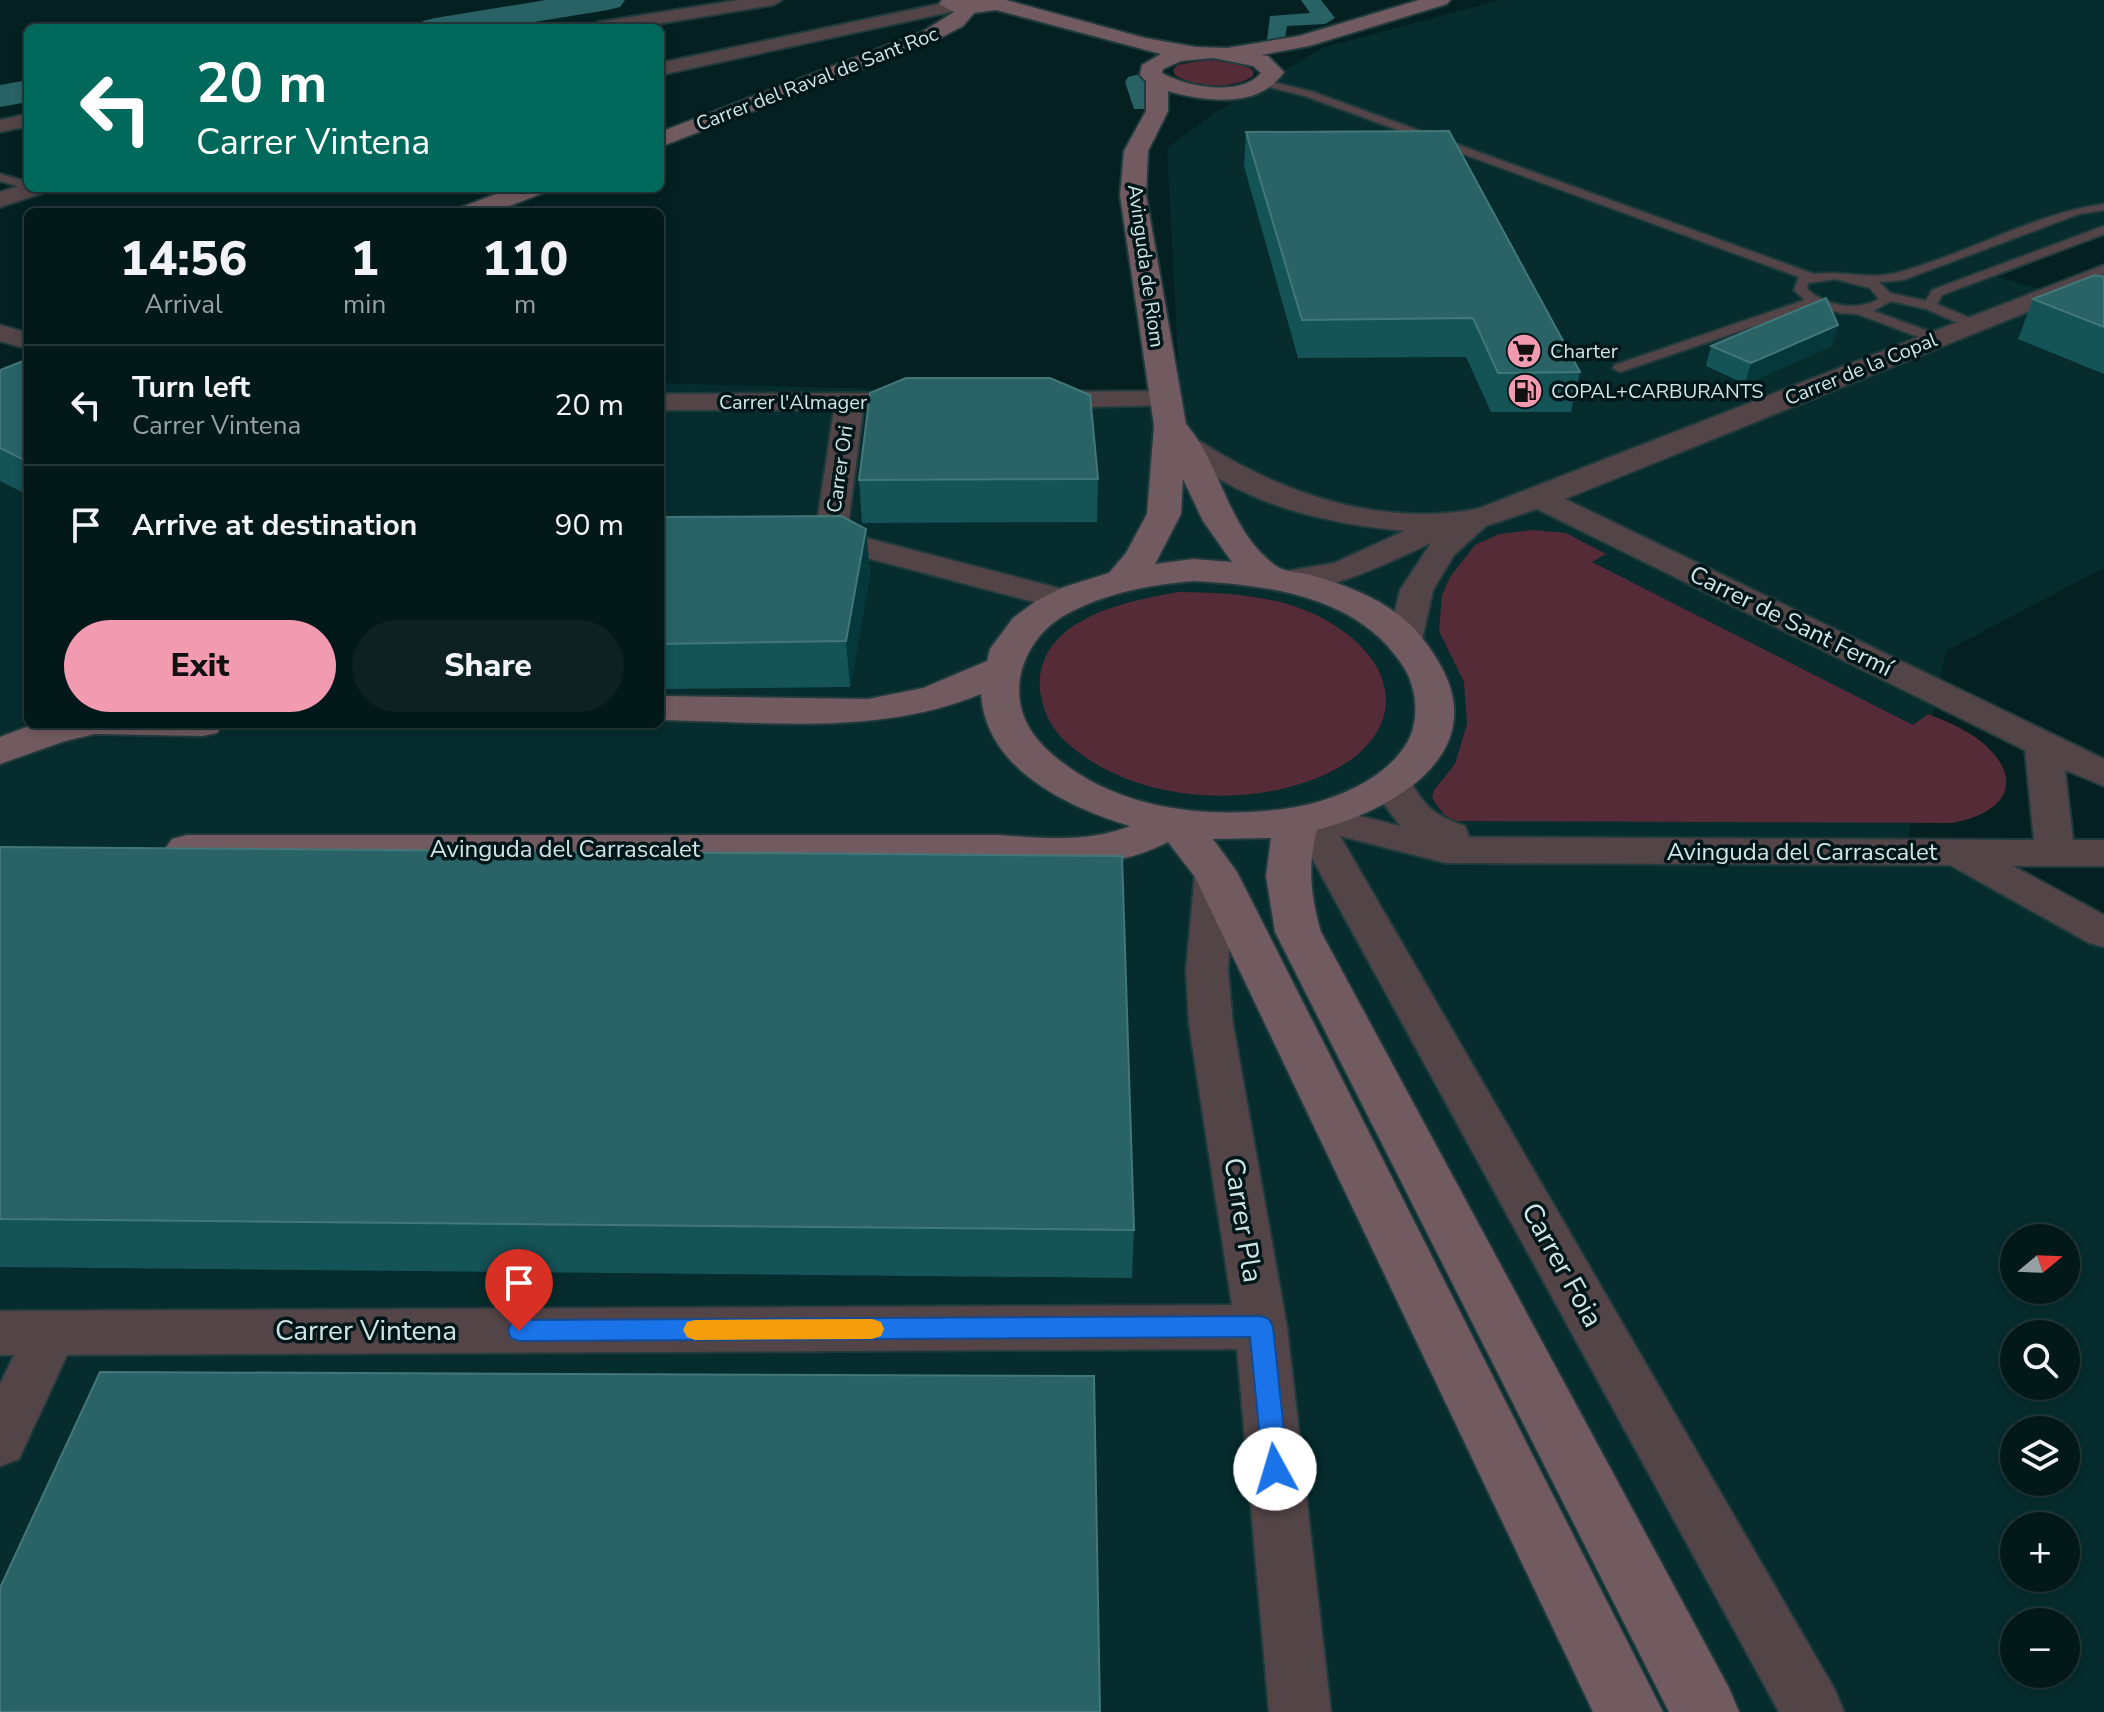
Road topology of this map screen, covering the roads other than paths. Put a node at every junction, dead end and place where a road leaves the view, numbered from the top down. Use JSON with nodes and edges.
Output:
{"nodes":[{"id":1,"x":773,"y":0,"type":"edge"},
{"id":2,"x":1440,"y":0,"type":"edge"},
{"id":3,"x":961,"y":3,"type":"edge"},
{"id":4,"x":624,"y":24,"type":"edge"},
{"id":5,"x":1112,"y":38,"type":"junction"},
{"id":6,"x":1302,"y":42,"type":"junction"},
{"id":7,"x":1196,"y":53,"type":"junction"},
{"id":8,"x":1230,"y":54,"type":"junction"},
{"id":9,"x":664,"y":61,"type":"edge"},
{"id":10,"x":664,"y":68,"type":"edge"},
{"id":11,"x":1155,"y":72,"type":"junction"},
{"id":12,"x":1267,"y":75,"type":"junction"},
{"id":13,"x":1223,"y":92,"type":"junction"},
{"id":14,"x":1157,"y":111,"type":"junction"},
{"id":15,"x":24,"y":121,"type":"edge"},
{"id":16,"x":0,"y":126,"type":"edge"},
{"id":17,"x":664,"y":138,"type":"edge"},
{"id":18,"x":0,"y":177,"type":"edge"},
{"id":19,"x":24,"y":185,"type":"edge"},
{"id":20,"x":24,"y":191,"type":"edge"},
{"id":21,"x":524,"y":192,"type":"edge"},
{"id":22,"x":0,"y":200,"type":"edge"},
{"id":23,"x":2104,"y":207,"type":"edge"},
{"id":24,"x":482,"y":208,"type":"edge"},
{"id":25,"x":2104,"y":230,"type":"edge"},
{"id":26,"x":2104,"y":272,"type":"edge"},
{"id":27,"x":1810,"y":277,"type":"junction"},
{"id":28,"x":1863,"y":280,"type":"junction"},
{"id":29,"x":1886,"y":296,"type":"junction"},
{"id":30,"x":1815,"y":301,"type":"junction"},
{"id":31,"x":1930,"y":306,"type":"junction"},
{"id":32,"x":1857,"y":309,"type":"junction"},
{"id":33,"x":1974,"y":325,"type":"junction"},
{"id":34,"x":0,"y":333,"type":"edge"},
{"id":35,"x":1937,"y":339,"type":"junction"},
{"id":36,"x":24,"y":340,"type":"edge"},
{"id":37,"x":1620,"y":368,"type":"dead end"},
{"id":38,"x":1015,"y":400,"type":"edge"},
{"id":39,"x":850,"y":401,"type":"junction"},
{"id":40,"x":955,"y":401,"type":"edge"},
{"id":41,"x":664,"y":402,"type":"edge"},
{"id":42,"x":1175,"y":424,"type":"junction"},
{"id":43,"x":1539,"y":498,"type":"junction"},
{"id":44,"x":1484,"y":517,"type":"junction"},
{"id":45,"x":1446,"y":524,"type":"junction"},
{"id":46,"x":790,"y":538,"type":"edge"},
{"id":47,"x":830,"y":538,"type":"junction"},
{"id":48,"x":1276,"y":578,"type":"junction"},
{"id":49,"x":1123,"y":579,"type":"junction"},
{"id":50,"x":1065,"y":600,"type":"junction"},
{"id":51,"x":1405,"y":640,"type":"junction"},
{"id":52,"x":1002,"y":668,"type":"junction"},
{"id":53,"x":664,"y":708,"type":"edge"},
{"id":54,"x":24,"y":725,"type":"edge"},
{"id":55,"x":67,"y":728,"type":"edge"},
{"id":56,"x":0,"y":733,"type":"edge"},
{"id":57,"x":2043,"y":744,"type":"junction"},
{"id":58,"x":0,"y":751,"type":"edge"},
{"id":59,"x":2104,"y":774,"type":"edge"},
{"id":60,"x":1392,"y":782,"type":"junction"},
{"id":61,"x":1308,"y":818,"type":"junction"},
{"id":62,"x":1158,"y":828,"type":"junction"},
{"id":63,"x":141,"y":849,"type":"edge"},
{"id":64,"x":1501,"y":851,"type":"junction"},
{"id":65,"x":1958,"y":853,"type":"junction"},
{"id":66,"x":2055,"y":853,"type":"junction"},
{"id":67,"x":2104,"y":853,"type":"edge"},
{"id":68,"x":1215,"y":872,"type":"junction"},
{"id":69,"x":2104,"y":933,"type":"edge"},
{"id":70,"x":1261,"y":1327,"type":"junction"},
{"id":71,"x":25,"y":1333,"type":"edge"},
{"id":72,"x":0,"y":1441,"type":"edge"},
{"id":73,"x":1300,"y":1712,"type":"edge"},
{"id":74,"x":1629,"y":1712,"type":"edge"},
{"id":75,"x":1705,"y":1712,"type":"edge"},
{"id":76,"x":1813,"y":1712,"type":"edge"}],
"edges":[{"from":1,"to":4,"type":"street"},
{"from":2,"to":6,"type":"street"},
{"from":3,"to":5,"type":"street"},
{"from":3,"to":9,"type":"street"},
{"from":3,"to":10,"type":"street"},
{"from":3,"to":17,"type":"street","name":"Carrer del Raval de Sant Roc"},
{"from":5,"to":7,"type":"street"},
{"from":5,"to":11,"type":"street"},
{"from":6,"to":8,"type":"street"},
{"from":6,"to":12,"type":"street"},
{"from":7,"to":8,"type":"street"},
{"from":7,"to":11,"type":"street"},
{"from":8,"to":12,"type":"street"},
{"from":11,"to":13,"type":"street"},
{"from":11,"to":14,"type":"street","name":"Avinguda de Riom"},
{"from":12,"to":13,"type":"street"},
{"from":12,"to":27,"type":"lane"},
{"from":13,"to":14,"type":"street"},
{"from":14,"to":42,"type":"street","name":"Avinguda de Riom"},
{"from":15,"to":16,"type":"street"},
{"from":18,"to":19,"type":"lane"},
{"from":20,"to":22,"type":"street"},
{"from":21,"to":24,"type":"street"},
{"from":23,"to":28,"type":"lane"},
{"from":25,"to":31,"type":"lane"},
{"from":26,"to":33,"type":"street","name":"Carrer de la Copal"},
{"from":27,"to":28,"type":"lane"},
{"from":27,"to":30,"type":"lane"},
{"from":28,"to":29,"type":"lane"},
{"from":29,"to":31,"type":"lane"},
{"from":29,"to":32,"type":"lane"},
{"from":30,"to":32,"type":"lane"},
{"from":30,"to":37,"type":"lane"},
{"from":31,"to":33,"type":"lane"},
{"from":32,"to":35,"type":"lane"},
{"from":33,"to":35,"type":"street","name":"Carrer de la Copal"},
{"from":34,"to":36,"type":"street"},
{"from":35,"to":43,"type":"street","name":"Carrer de la Copal"},
{"from":38,"to":42,"type":"street"},
{"from":39,"to":40,"type":"street","name":"Carrer l'Almager"},
{"from":39,"to":41,"type":"street","name":"Carrer l'Almager"},
{"from":39,"to":47,"type":"street","name":"Carrer Ori"},
{"from":42,"to":45,"type":"street","name":"Carrer de la Copal"},
{"from":42,"to":48,"type":"street","name":"Avinguda de Riom"},
{"from":42,"to":49,"type":"street","name":"Avinguda de Riom"},
{"from":43,"to":44,"type":"street","name":"Carrer de la Copal"},
{"from":43,"to":57,"type":"street","name":"Carrer de Sant Fermí"},
{"from":44,"to":45,"type":"street","name":"Carrer de la Copal"},
{"from":44,"to":51,"type":"street","name":"Carrer de la Copal"},
{"from":45,"to":48,"type":"street","name":"Carrer de la Copal"},
{"from":46,"to":47,"type":"street"},
{"from":47,"to":50,"type":"street"},
{"from":48,"to":49,"type":"street"},
{"from":48,"to":51,"type":"street"},
{"from":49,"to":50,"type":"street"},
{"from":50,"to":52,"type":"street"},
{"from":51,"to":60,"type":"street"},
{"from":52,"to":53,"type":"street"},
{"from":52,"to":62,"type":"street"},
{"from":54,"to":56,"type":"street"},
{"from":55,"to":58,"type":"street"},
{"from":57,"to":59,"type":"street","name":"Carrer de Sant Fermí"},
{"from":57,"to":66,"type":"street"},
{"from":60,"to":61,"type":"street"},
{"from":60,"to":64,"type":"street","name":"Avinguda del Carrascalet"},
{"from":61,"to":62,"type":"street"},
{"from":61,"to":64,"type":"street","name":"Avinguda del Carrascalet"},
{"from":61,"to":75,"type":"street"},
{"from":61,"to":76,"type":"street","name":"Carrer Foia"},
{"from":62,"to":63,"type":"street","name":"Avinguda del Carrascalet"},
{"from":62,"to":68,"type":"street"},
{"from":64,"to":65,"type":"street","name":"Avinguda del Carrascalet"},
{"from":65,"to":66,"type":"street","name":"Avinguda del Carrascalet"},
{"from":65,"to":69,"type":"street"},
{"from":66,"to":67,"type":"street","name":"Avinguda del Carrascalet"},
{"from":68,"to":70,"type":"street","name":"Carrer Pla"},
{"from":68,"to":74,"type":"street"},
{"from":70,"to":71,"type":"street","name":"Carrer Vintena"},
{"from":70,"to":73,"type":"street","name":"Carrer Pla"},
{"from":71,"to":72,"type":"street"}]}
